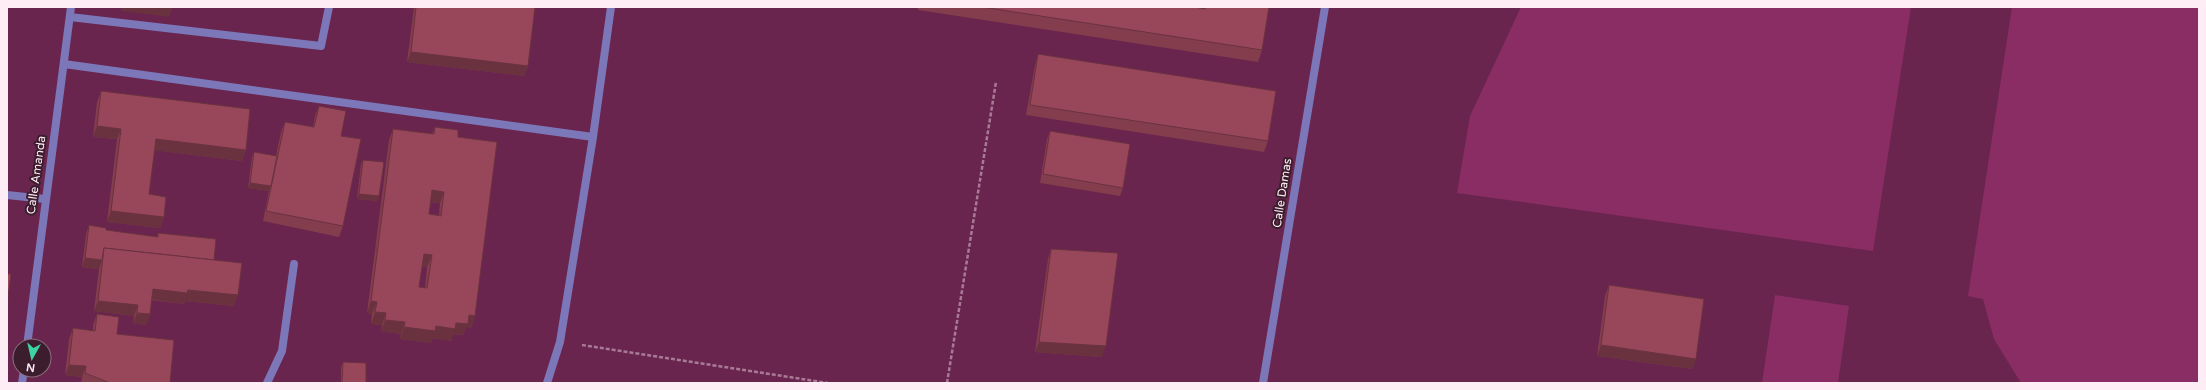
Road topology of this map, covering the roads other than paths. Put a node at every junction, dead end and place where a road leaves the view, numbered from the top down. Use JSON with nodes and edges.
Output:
{"nodes":[{"id":1,"x":71,"y":7,"type":"edge"},
{"id":2,"x":329,"y":7,"type":"edge"},
{"id":3,"x":611,"y":7,"type":"edge"},
{"id":4,"x":1325,"y":7,"type":"edge"},
{"id":5,"x":70,"y":17,"type":"junction"},
{"id":6,"x":64,"y":64,"type":"junction"},
{"id":7,"x":592,"y":137,"type":"junction"},
{"id":8,"x":7,"y":195,"type":"edge"},
{"id":9,"x":45,"y":199,"type":"junction"},
{"id":10,"x":294,"y":264,"type":"dead end"},
{"id":11,"x":28,"y":338,"type":"edge"},
{"id":12,"x":267,"y":383,"type":"edge"},
{"id":13,"x":547,"y":383,"type":"edge"},
{"id":14,"x":1263,"y":383,"type":"edge"}],
"edges":[{"from":1,"to":5,"type":"street","name":"Calle Amanda"},
{"from":2,"to":5,"type":"street"},
{"from":3,"to":7,"type":"street"},
{"from":4,"to":14,"type":"street","name":"Calle Damas"},
{"from":5,"to":6,"type":"street","name":"Calle Amanda"},
{"from":6,"to":7,"type":"street"},
{"from":6,"to":9,"type":"street","name":"Calle Amanda"},
{"from":7,"to":13,"type":"street"},
{"from":8,"to":9,"type":"street"},
{"from":9,"to":11,"type":"street","name":"Calle Amanda"},
{"from":10,"to":12,"type":"street"}]}
